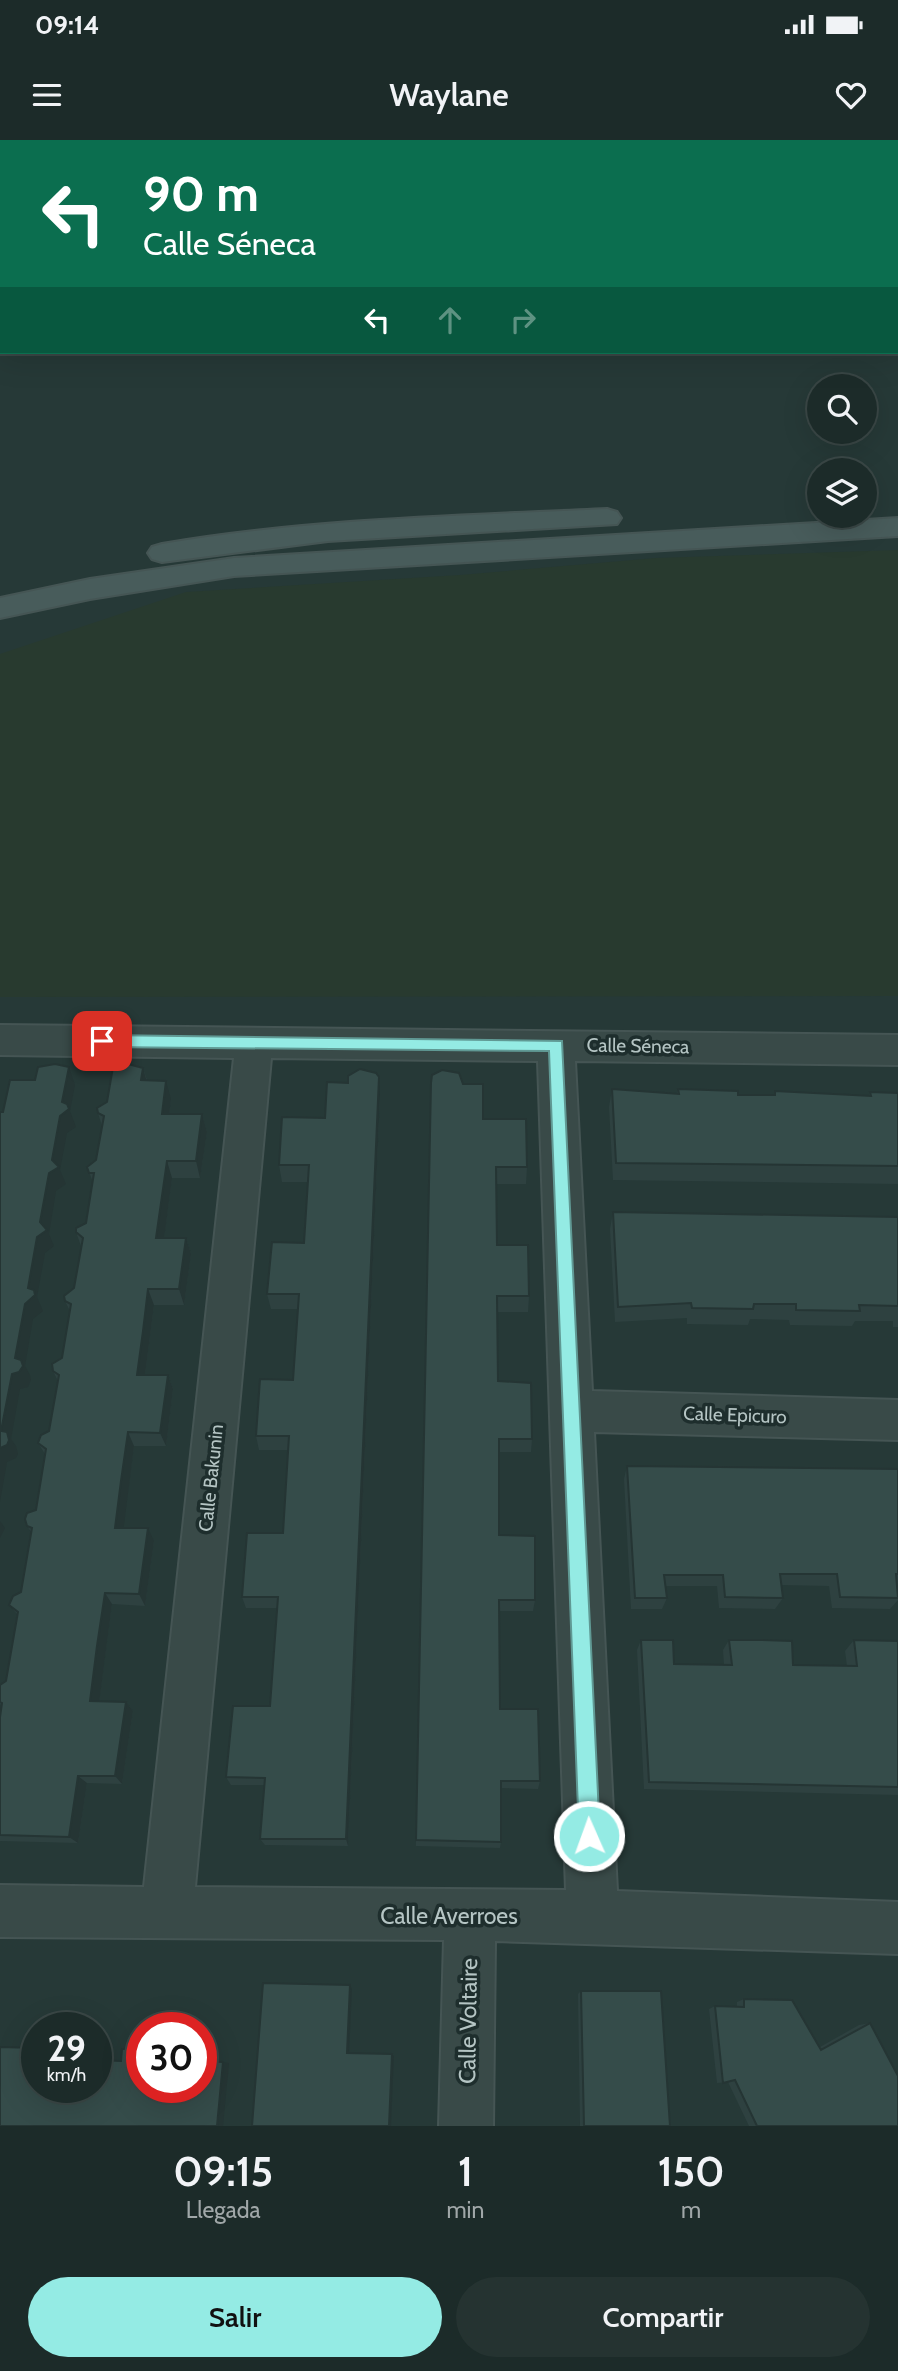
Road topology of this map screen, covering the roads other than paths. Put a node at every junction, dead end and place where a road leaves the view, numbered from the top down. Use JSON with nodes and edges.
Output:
{"nodes":[{"id":1,"x":898,"y":502,"type":"edge"},
{"id":2,"x":877,"y":503,"type":"edge"},
{"id":3,"x":807,"y":508,"type":"edge"},
{"id":4,"x":898,"y":527,"type":"edge"},
{"id":5,"x":0,"y":582,"type":"edge"},
{"id":6,"x":0,"y":608,"type":"edge"},
{"id":7,"x":0,"y":1040,"type":"edge"},
{"id":8,"x":254,"y":1042,"type":"junction"},
{"id":9,"x":556,"y":1045,"type":"junction"},
{"id":10,"x":898,"y":1050,"type":"edge"},
{"id":11,"x":571,"y":1411,"type":"junction"},
{"id":12,"x":898,"y":1420,"type":"edge"},
{"id":13,"x":0,"y":1911,"type":"edge"},
{"id":14,"x":167,"y":1913,"type":"junction"},
{"id":15,"x":593,"y":1916,"type":"junction"},
{"id":16,"x":470,"y":1917,"type":"junction"},
{"id":17,"x":897,"y":1929,"type":"edge"},
{"id":18,"x":466,"y":2126,"type":"edge"}],
"edges":[{"from":1,"to":2,"type":"street"},
{"from":3,"to":5,"type":"street"},
{"from":4,"to":6,"type":"street"},
{"from":7,"to":8,"type":"street","name":"Calle Séneca"},
{"from":8,"to":9,"type":"street","name":"Calle Séneca"},
{"from":8,"to":14,"type":"street","name":"Calle Bakunin"},
{"from":9,"to":10,"type":"street","name":"Calle Séneca"},
{"from":9,"to":11,"type":"street"},
{"from":11,"to":12,"type":"street","name":"Calle Epicuro"},
{"from":11,"to":15,"type":"street"},
{"from":13,"to":14,"type":"street","name":"Calle Averroes"},
{"from":14,"to":16,"type":"street","name":"Calle Averroes"},
{"from":15,"to":16,"type":"street","name":"Calle Averroes"},
{"from":15,"to":17,"type":"street","name":"Calle Averroes"},
{"from":16,"to":18,"type":"street","name":"Calle Voltaire"}]}
